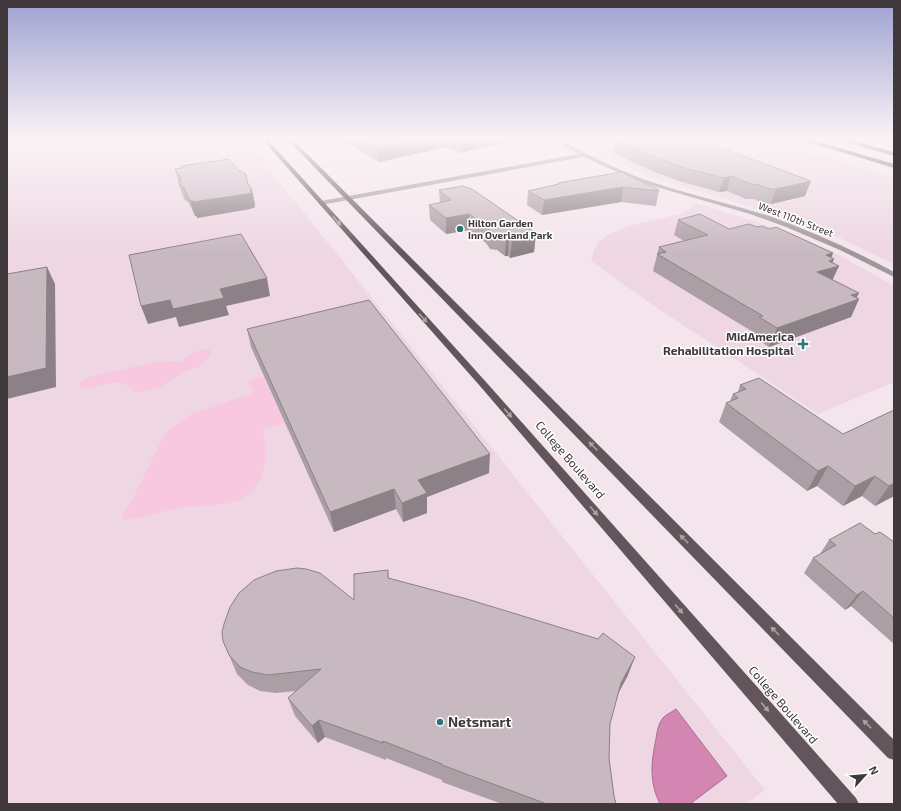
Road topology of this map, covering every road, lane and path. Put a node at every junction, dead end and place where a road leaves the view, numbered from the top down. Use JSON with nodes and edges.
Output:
{"nodes":[{"id":1,"x":297,"y":177,"type":"edge"},
{"id":2,"x":326,"y":177,"type":"edge"},
{"id":3,"x":464,"y":177,"type":"edge"},
{"id":4,"x":634,"y":177,"type":"edge"},
{"id":5,"x":347,"y":198,"type":"junction"},
{"id":6,"x":321,"y":203,"type":"junction"},
{"id":7,"x":894,"y":275,"type":"edge"},
{"id":8,"x":894,"y":752,"type":"edge"},
{"id":9,"x":850,"y":804,"type":"edge"}],
"edges":[{"from":1,"to":6,"type":"main road","name":"College Boulevard"},
{"from":2,"to":5,"type":"main road","name":"College Boulevard"},
{"from":3,"to":5,"type":"street"},
{"from":4,"to":7,"type":"street","name":"West 110th Street"},
{"from":5,"to":6,"type":"street"},
{"from":8,"to":5,"type":"main road","name":"College Boulevard","one_way":true},
{"from":6,"to":9,"type":"main road","name":"College Boulevard","one_way":true}]}
